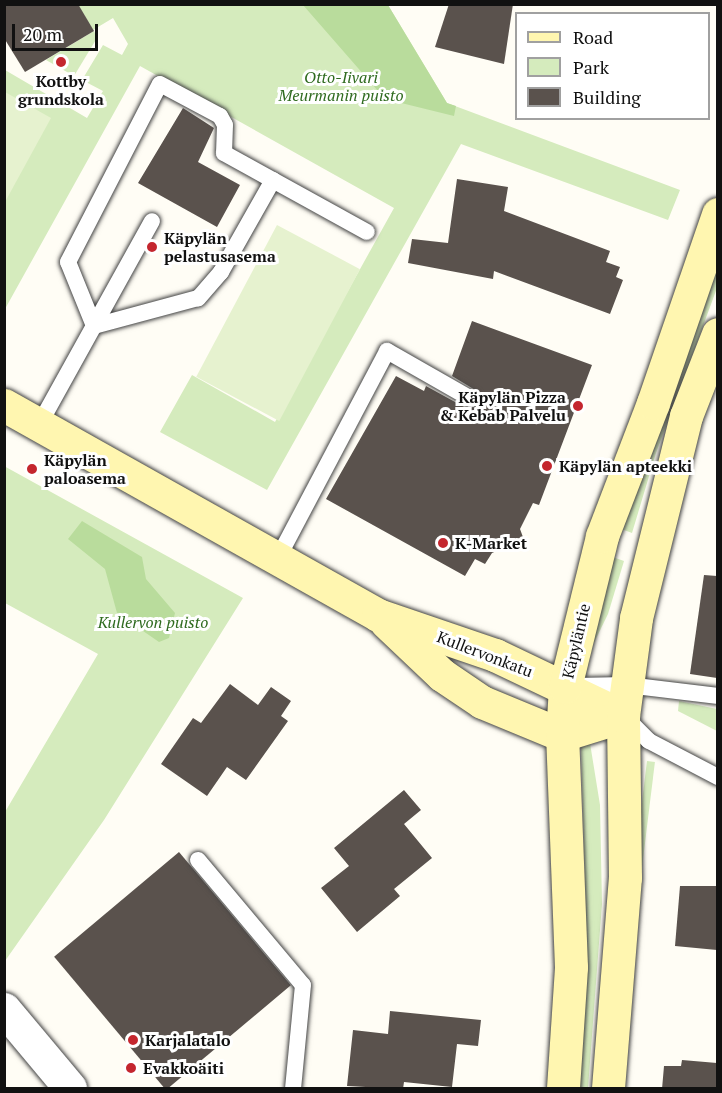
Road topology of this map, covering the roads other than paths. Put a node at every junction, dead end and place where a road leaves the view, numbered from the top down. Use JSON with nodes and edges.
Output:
{"nodes":[{"id":1,"x":273,"y":180,"type":"junction"},
{"id":2,"x":717,"y":214,"type":"edge"},
{"id":3,"x":152,"y":221,"type":"dead end"},
{"id":4,"x":367,"y":232,"type":"dead end"},
{"id":5,"x":94,"y":326,"type":"junction"},
{"id":6,"x":717,"y":334,"type":"edge"},
{"id":7,"x":471,"y":399,"type":"dead end"},
{"id":8,"x":4,"y":405,"type":"edge"},
{"id":9,"x":39,"y":425,"type":"junction"},
{"id":10,"x":278,"y":558,"type":"junction"},
{"id":11,"x":378,"y":615,"type":"junction"},
{"id":12,"x":565,"y":687,"type":"junction"},
{"id":13,"x":717,"y":696,"type":"edge"},
{"id":14,"x":625,"y":700,"type":"junction"},
{"id":15,"x":562,"y":735,"type":"junction"},
{"id":16,"x":717,"y":777,"type":"edge"},
{"id":17,"x":198,"y":860,"type":"dead end"},
{"id":18,"x":4,"y":1009,"type":"edge"},
{"id":19,"x":70,"y":1089,"type":"edge"},
{"id":20,"x":293,"y":1089,"type":"edge"},
{"id":21,"x":563,"y":1089,"type":"edge"},
{"id":22,"x":608,"y":1089,"type":"edge"}],
"edges":[{"from":1,"to":4,"type":"lane"},
{"from":1,"to":5,"type":"lane"},
{"from":1,"to":5,"type":"lane"},
{"from":2,"to":12,"type":"main road","name":"Käpyläntie"},
{"from":3,"to":5,"type":"lane"},
{"from":5,"to":9,"type":"lane"},
{"from":6,"to":14,"type":"main road"},
{"from":7,"to":10,"type":"lane"},
{"from":8,"to":9,"type":"main road","name":"Kullervonkatu"},
{"from":9,"to":10,"type":"main road","name":"Kullervonkatu"},
{"from":10,"to":11,"type":"main road","name":"Kullervonkatu"},
{"from":11,"to":12,"type":"main road","name":"Kullervonkatu"},
{"from":11,"to":15,"type":"main road","name":"Kullervonkatu"},
{"from":12,"to":14,"type":"main road","name":"Kullervonkatu"},
{"from":12,"to":15,"type":"main road","name":"Käpyläntie"},
{"from":13,"to":14,"type":"lane"},
{"from":14,"to":15,"type":"main road"},
{"from":14,"to":16,"type":"lane"},
{"from":14,"to":22,"type":"main road"},
{"from":15,"to":21,"type":"main road","name":"Käpyläntie"},
{"from":17,"to":20,"type":"lane"},
{"from":18,"to":19,"type":"street"}]}
